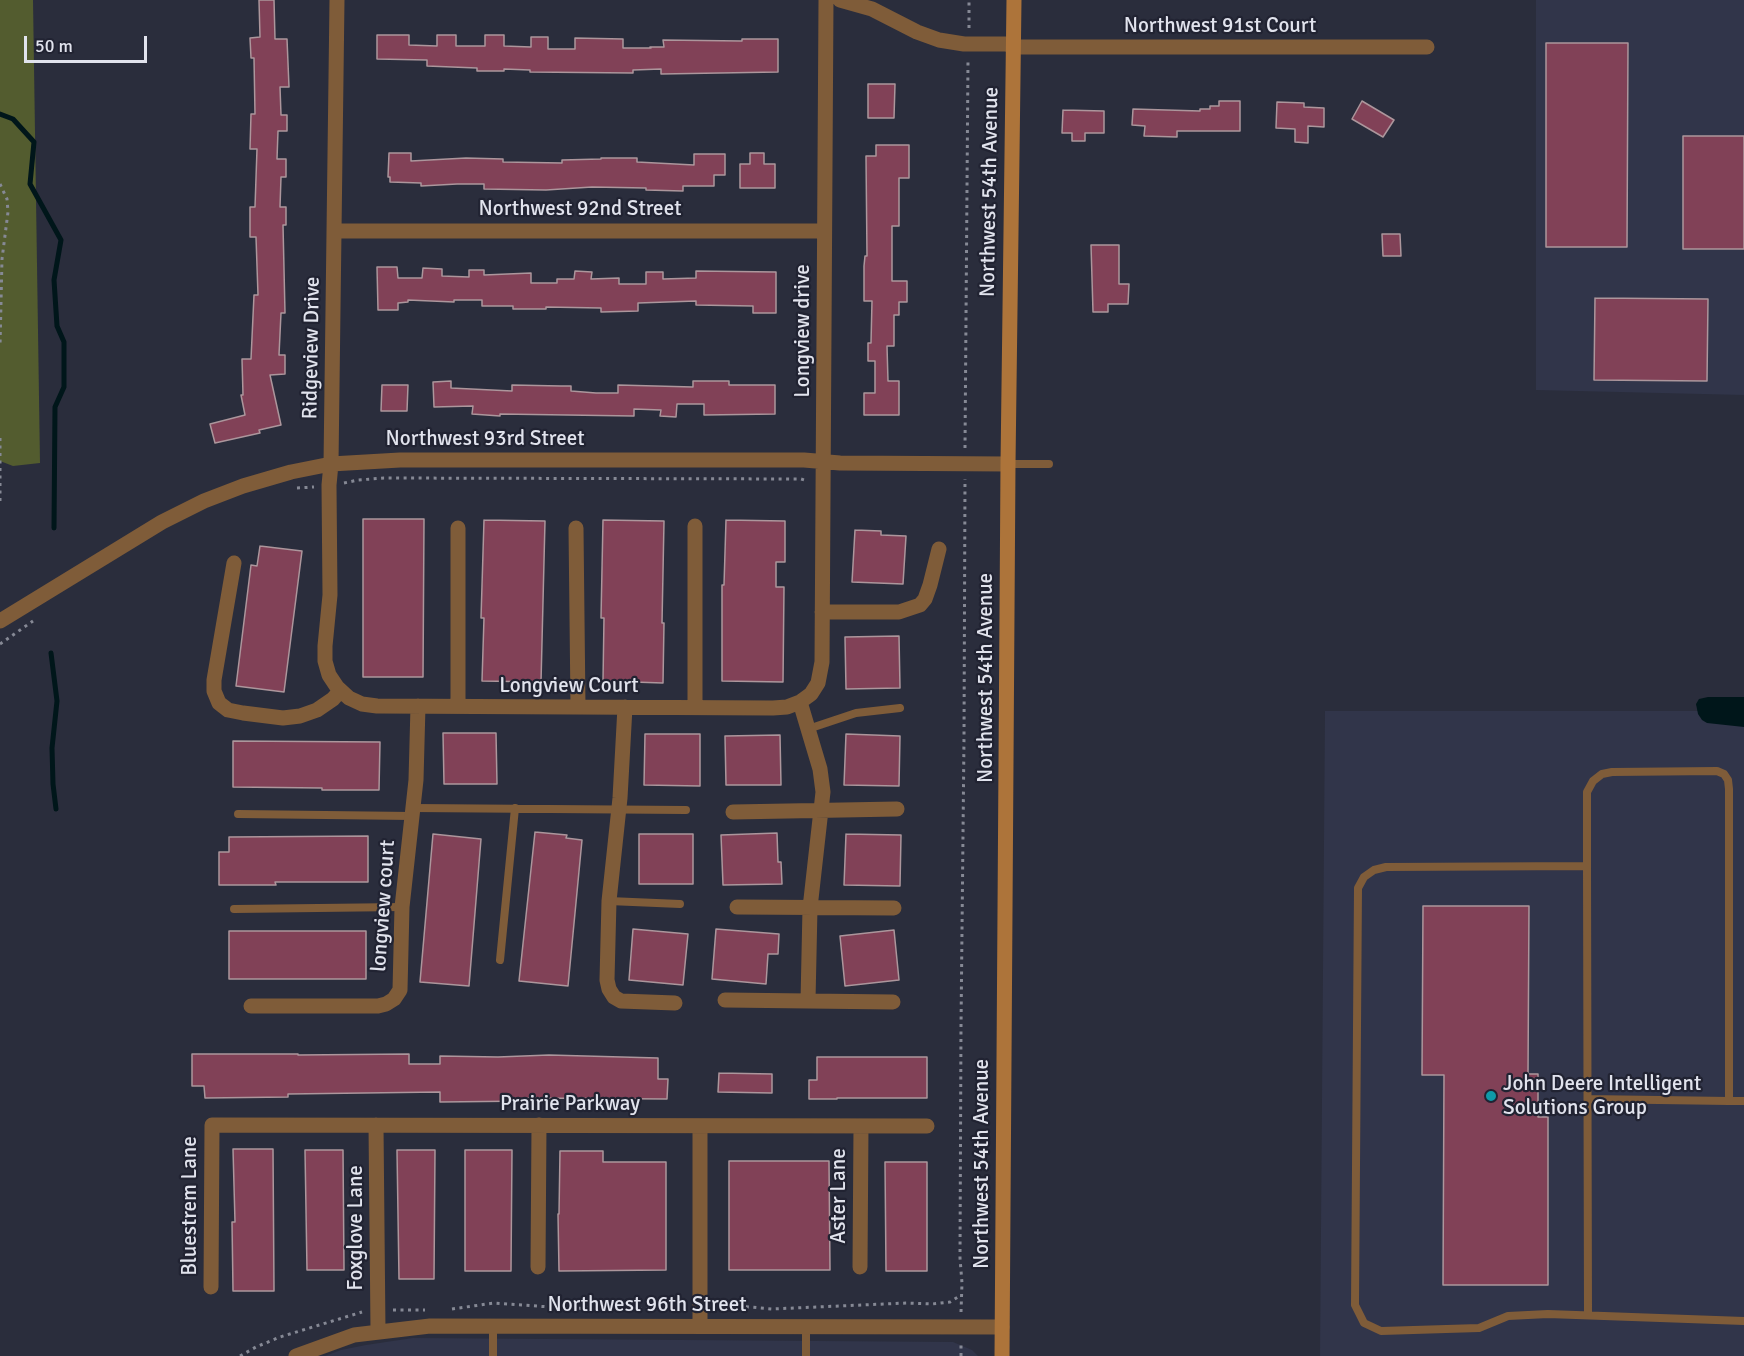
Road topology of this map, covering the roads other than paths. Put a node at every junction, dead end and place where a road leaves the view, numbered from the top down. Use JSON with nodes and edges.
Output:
{"nodes":[{"id":1,"x":337,"y":0,"type":"edge"},
{"id":2,"x":826,"y":0,"type":"edge"},
{"id":3,"x":840,"y":0,"type":"edge"},
{"id":4,"x":1014,"y":0,"type":"edge"},
{"id":5,"x":1013,"y":47,"type":"junction"},
{"id":6,"x":1427,"y":47,"type":"dead end"},
{"id":7,"x":335,"y":231,"type":"junction"},
{"id":8,"x":824,"y":231,"type":"junction"},
{"id":9,"x":822,"y":461,"type":"junction"},
{"id":10,"x":331,"y":464,"type":"junction"},
{"id":11,"x":1008,"y":464,"type":"junction"},
{"id":12,"x":1049,"y":464,"type":"dead end"},
{"id":13,"x":695,"y":526,"type":"dead end"},
{"id":14,"x":458,"y":528,"type":"dead end"},
{"id":15,"x":576,"y":528,"type":"dead end"},
{"id":16,"x":939,"y":549,"type":"dead end"},
{"id":17,"x":234,"y":563,"type":"dead end"},
{"id":18,"x":822,"y":612,"type":"junction"},
{"id":19,"x":0,"y":621,"type":"edge"},
{"id":20,"x":340,"y":691,"type":"junction"},
{"id":21,"x":800,"y":702,"type":"junction"},
{"id":22,"x":418,"y":706,"type":"junction"},
{"id":23,"x":458,"y":706,"type":"junction"},
{"id":24,"x":578,"y":707,"type":"junction"},
{"id":25,"x":625,"y":707,"type":"junction"},
{"id":26,"x":695,"y":707,"type":"junction"},
{"id":27,"x":900,"y":708,"type":"dead end"},
{"id":28,"x":808,"y":729,"type":"junction"},
{"id":29,"x":515,"y":808,"type":"junction"},
{"id":30,"x":619,"y":809,"type":"junction"},
{"id":31,"x":821,"y":809,"type":"junction"},
{"id":32,"x":897,"y":809,"type":"dead end"},
{"id":33,"x":686,"y":810,"type":"dead end"},
{"id":34,"x":412,"y":812,"type":"junction"},
{"id":35,"x":733,"y":812,"type":"dead end"},
{"id":36,"x":238,"y":814,"type":"dead end"},
{"id":37,"x":1587,"y":866,"type":"junction"},
{"id":38,"x":609,"y":901,"type":"junction"},
{"id":39,"x":680,"y":904,"type":"dead end"},
{"id":40,"x":737,"y":907,"type":"dead end"},
{"id":41,"x":402,"y":908,"type":"junction"},
{"id":42,"x":810,"y":908,"type":"junction"},
{"id":43,"x":894,"y":908,"type":"dead end"},
{"id":44,"x":234,"y":909,"type":"dead end"},
{"id":45,"x":500,"y":960,"type":"dead end"},
{"id":46,"x":725,"y":1000,"type":"dead end"},
{"id":47,"x":808,"y":1001,"type":"junction"},
{"id":48,"x":893,"y":1002,"type":"dead end"},
{"id":49,"x":675,"y":1003,"type":"dead end"},
{"id":50,"x":250,"y":1006,"type":"dead end"},
{"id":51,"x":1588,"y":1099,"type":"junction"},
{"id":52,"x":1729,"y":1101,"type":"junction"},
{"id":53,"x":1744,"y":1101,"type":"edge"},
{"id":54,"x":212,"y":1125,"type":"joint"},
{"id":55,"x":376,"y":1125,"type":"junction"},
{"id":56,"x":539,"y":1125,"type":"junction"},
{"id":57,"x":700,"y":1126,"type":"junction"},
{"id":58,"x":861,"y":1126,"type":"junction"},
{"id":59,"x":927,"y":1126,"type":"dead end"},
{"id":60,"x":538,"y":1267,"type":"dead end"},
{"id":61,"x":860,"y":1267,"type":"dead end"},
{"id":62,"x":211,"y":1287,"type":"dead end"},
{"id":63,"x":1588,"y":1315,"type":"junction"},
{"id":64,"x":1744,"y":1321,"type":"edge"},
{"id":65,"x":493,"y":1326,"type":"junction"},
{"id":66,"x":700,"y":1326,"type":"junction"},
{"id":67,"x":806,"y":1326,"type":"junction"},
{"id":68,"x":1002,"y":1327,"type":"junction"},
{"id":69,"x":378,"y":1331,"type":"junction"},
{"id":70,"x":296,"y":1356,"type":"edge"},
{"id":71,"x":493,"y":1356,"type":"edge"},
{"id":72,"x":806,"y":1356,"type":"edge"},
{"id":73,"x":1002,"y":1356,"type":"edge"}],
"edges":[{"from":1,"to":7,"type":"street","name":"Ridgeview Drive"},
{"from":2,"to":8,"type":"street","name":"Longview drive"},
{"from":3,"to":5,"type":"street","name":"Northwest 91st Court"},
{"from":4,"to":5,"type":"street","name":"Northwest 54th Avenue"},
{"from":5,"to":6,"type":"street","name":"Northwest 91st Court"},
{"from":5,"to":11,"type":"street","name":"Northwest 54th Avenue"},
{"from":7,"to":8,"type":"street","name":"Northwest 92nd Street"},
{"from":7,"to":10,"type":"street","name":"Ridgeview Drive"},
{"from":8,"to":9,"type":"street","name":"Longview drive"},
{"from":9,"to":10,"type":"street","name":"Northwest 93rd Street"},
{"from":9,"to":11,"type":"street","name":"Northwest 93rd Street"},
{"from":9,"to":18,"type":"street","name":"Longview drive"},
{"from":10,"to":19,"type":"street","name":"Northwest 93rd Street"},
{"from":10,"to":20,"type":"street","name":"Ridgeview Drive"},
{"from":11,"to":12,"type":"lane"},
{"from":11,"to":68,"type":"street","name":"Northwest 54th Avenue"},
{"from":13,"to":26,"type":"street"},
{"from":14,"to":23,"type":"street"},
{"from":15,"to":24,"type":"street","name":"longview court"},
{"from":16,"to":18,"type":"street"},
{"from":17,"to":20,"type":"street"},
{"from":18,"to":21,"type":"street","name":"Longview drive"},
{"from":20,"to":22,"type":"street","name":"Longview Court"},
{"from":21,"to":26,"type":"street","name":"Longview Court"},
{"from":21,"to":28,"type":"street"},
{"from":22,"to":23,"type":"street","name":"Longview Court"},
{"from":22,"to":34,"type":"street","name":"longview court"},
{"from":23,"to":24,"type":"street","name":"Longview Court"},
{"from":24,"to":25,"type":"street","name":"Longview Court"},
{"from":25,"to":26,"type":"street","name":"Longview Court"},
{"from":25,"to":30,"type":"street","name":"longview court"},
{"from":27,"to":28,"type":"lane"},
{"from":28,"to":31,"type":"street"},
{"from":29,"to":30,"type":"lane"},
{"from":29,"to":34,"type":"lane"},
{"from":29,"to":45,"type":"lane"},
{"from":30,"to":33,"type":"lane"},
{"from":30,"to":38,"type":"street","name":"longview court"},
{"from":31,"to":32,"type":"street"},
{"from":31,"to":35,"type":"street"},
{"from":31,"to":42,"type":"street"},
{"from":34,"to":36,"type":"lane"},
{"from":34,"to":41,"type":"street","name":"longview court"},
{"from":37,"to":51,"type":"lane"},
{"from":37,"to":52,"type":"lane"},
{"from":37,"to":63,"type":"lane"},
{"from":38,"to":39,"type":"lane"},
{"from":38,"to":49,"type":"street","name":"longview court"},
{"from":40,"to":42,"type":"street"},
{"from":41,"to":44,"type":"lane"},
{"from":41,"to":50,"type":"street","name":"longview court"},
{"from":42,"to":43,"type":"street"},
{"from":42,"to":47,"type":"street"},
{"from":46,"to":47,"type":"street"},
{"from":47,"to":48,"type":"street"},
{"from":51,"to":52,"type":"lane"},
{"from":51,"to":63,"type":"lane"},
{"from":52,"to":53,"type":"lane"},
{"from":54,"to":55,"type":"street","name":"Prairie Parkway"},
{"from":54,"to":62,"type":"street","name":"Bluestrem Lane"},
{"from":55,"to":56,"type":"street","name":"Prairie Parkway"},
{"from":55,"to":69,"type":"street","name":"Foxglove Lane"},
{"from":56,"to":57,"type":"street","name":"Prairie Parkway"},
{"from":56,"to":60,"type":"street"},
{"from":57,"to":58,"type":"street","name":"Prairie Parkway"},
{"from":57,"to":66,"type":"street"},
{"from":58,"to":59,"type":"street","name":"Prairie Parkway"},
{"from":58,"to":61,"type":"street","name":"Aster Lane"},
{"from":63,"to":64,"type":"lane"},
{"from":65,"to":66,"type":"street","name":"Northwest 96th Street"},
{"from":65,"to":69,"type":"street","name":"Northwest 96th Street"},
{"from":65,"to":71,"type":"lane"},
{"from":66,"to":67,"type":"street","name":"Northwest 96th Street"},
{"from":67,"to":68,"type":"street","name":"Northwest 96th Street"},
{"from":67,"to":72,"type":"lane"},
{"from":68,"to":73,"type":"street","name":"Northwest 54th Avenue"},
{"from":69,"to":70,"type":"street","name":"Northwest 96th Street"}]}
